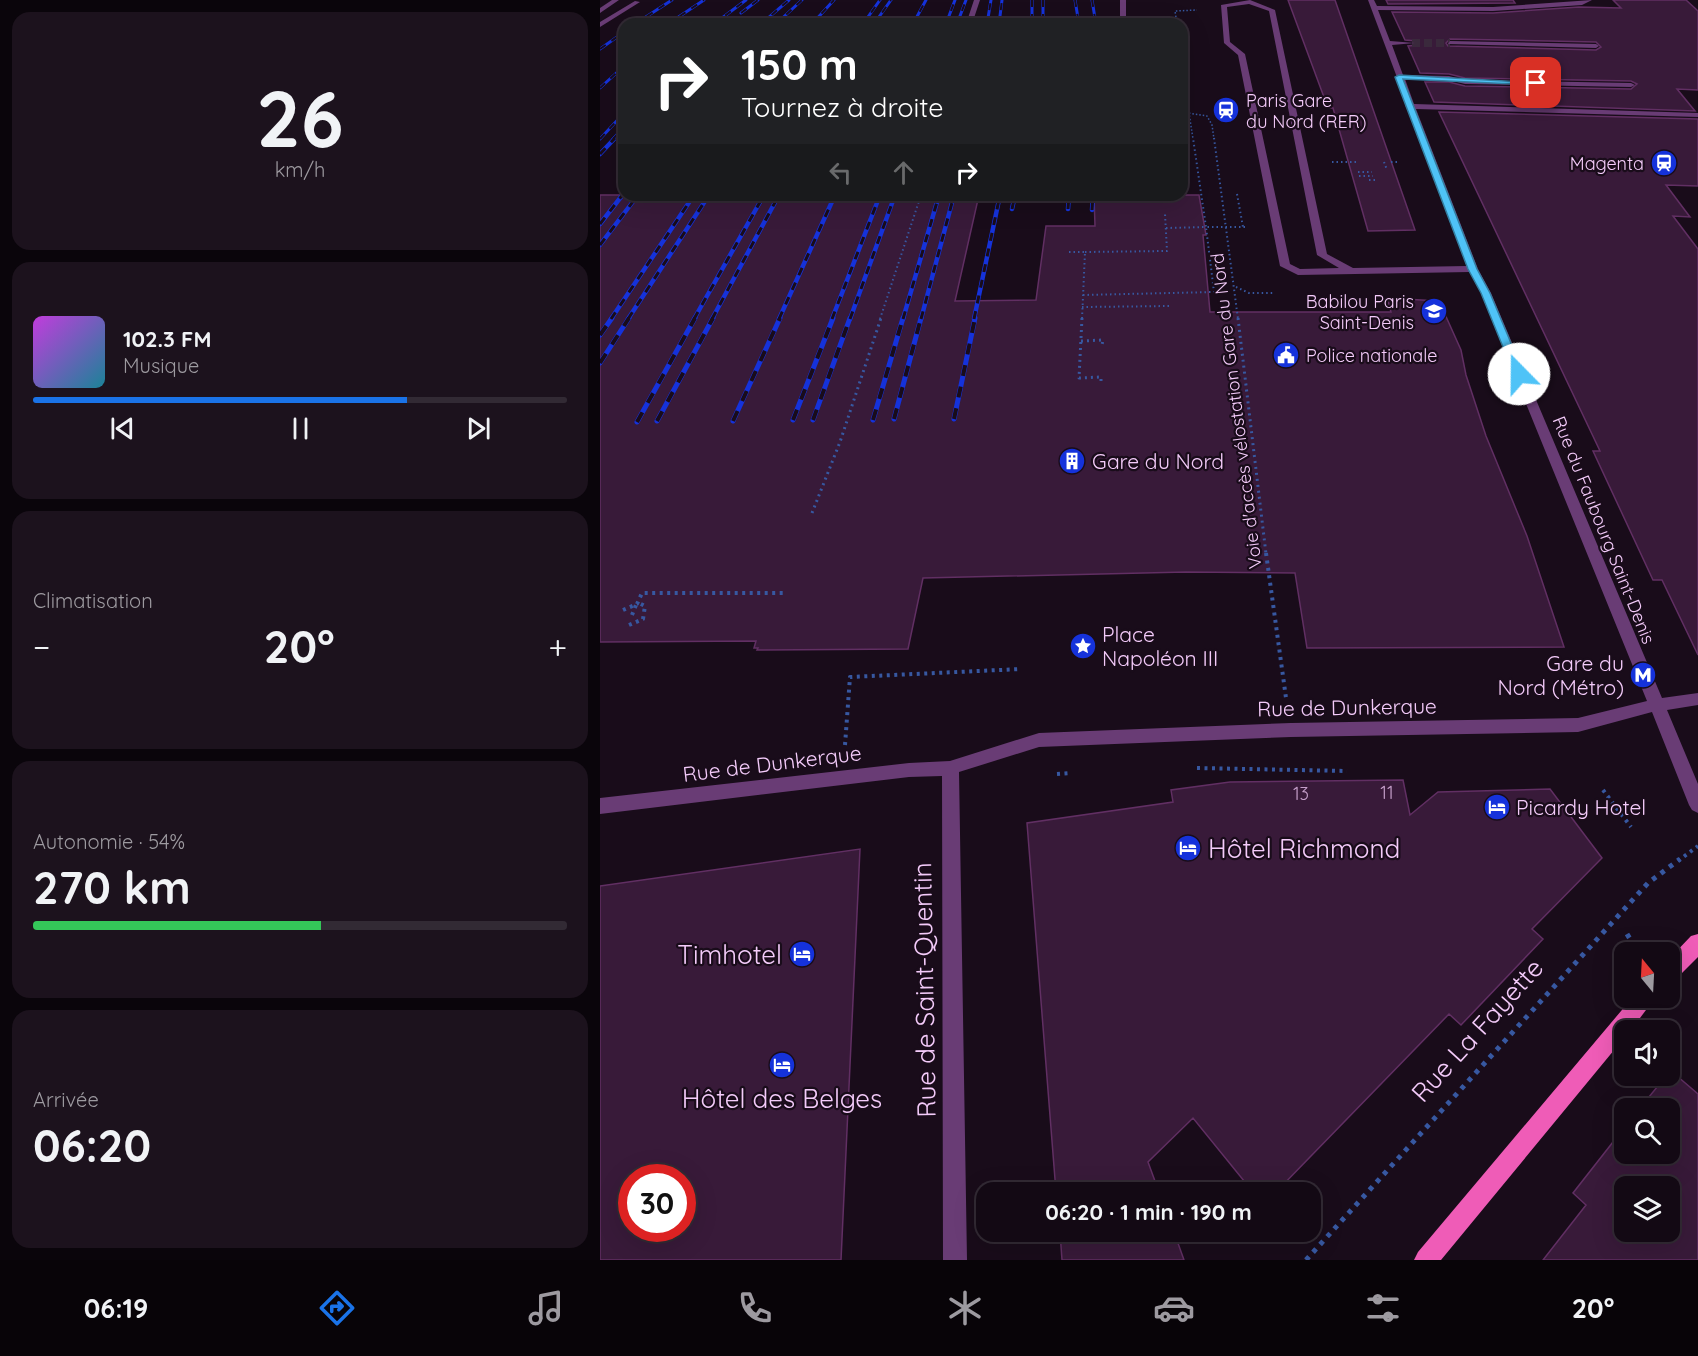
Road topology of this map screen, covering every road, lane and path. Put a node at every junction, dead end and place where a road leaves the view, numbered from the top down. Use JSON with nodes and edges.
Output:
{"nodes":[{"id":1,"x":616,"y":0,"type":"edge"},
{"id":2,"x":976,"y":0,"type":"edge"},
{"id":3,"x":1123,"y":0,"type":"edge"},
{"id":4,"x":1589,"y":0,"type":"edge"},
{"id":5,"x":637,"y":2,"type":"dead end"},
{"id":6,"x":1372,"y":4,"type":"edge"},
{"id":7,"x":1198,"y":10,"type":"dead end"},
{"id":8,"x":600,"y":11,"type":"edge"},
{"id":9,"x":971,"y":18,"type":"edge"},
{"id":10,"x":1123,"y":18,"type":"edge"},
{"id":11,"x":1176,"y":18,"type":"edge"},
{"id":12,"x":600,"y":25,"type":"edge"},
{"id":13,"x":1386,"y":43,"type":"junction"},
{"id":14,"x":1412,"y":43,"type":"tunnel mouth"},
{"id":15,"x":1450,"y":43,"type":"tunnel mouth"},
{"id":16,"x":1596,"y":46,"type":"dead end"},
{"id":17,"x":1399,"y":77,"type":"junction"},
{"id":18,"x":1631,"y":85,"type":"dead end"},
{"id":19,"x":1409,"y":106,"type":"junction"},
{"id":20,"x":1188,"y":112,"type":"edge"},
{"id":21,"x":1698,"y":115,"type":"edge"},
{"id":22,"x":1188,"y":118,"type":"edge"},
{"id":23,"x":1356,"y":162,"type":"dead end"},
{"id":24,"x":1384,"y":162,"type":"dead end"},
{"id":25,"x":1391,"y":162,"type":"dead end"},
{"id":26,"x":1397,"y":162,"type":"dead end"},
{"id":27,"x":1387,"y":170,"type":"dead end"},
{"id":28,"x":1358,"y":172,"type":"dead end"},
{"id":29,"x":1372,"y":172,"type":"dead end"},
{"id":30,"x":1334,"y":173,"type":"dead end"},
{"id":31,"x":1359,"y":176,"type":"dead end"},
{"id":32,"x":1373,"y":176,"type":"dead end"},
{"id":33,"x":1369,"y":180,"type":"dead end"},
{"id":34,"x":1375,"y":180,"type":"dead end"},
{"id":35,"x":919,"y":201,"type":"edge"},
{"id":36,"x":1165,"y":214,"type":"dead end"},
{"id":37,"x":1206,"y":227,"type":"junction"},
{"id":38,"x":1227,"y":227,"type":"junction"},
{"id":39,"x":1276,"y":227,"type":"junction"},
{"id":40,"x":1166,"y":228,"type":"junction"},
{"id":41,"x":1069,"y":252,"type":"dead end"},
{"id":42,"x":1085,"y":252,"type":"junction"},
{"id":43,"x":1216,"y":258,"type":"dead end"},
{"id":44,"x":1217,"y":263,"type":"dead end"},
{"id":45,"x":1473,"y":269,"type":"junction"},
{"id":46,"x":1351,"y":271,"type":"junction"},
{"id":47,"x":1083,"y":294,"type":"junction"},
{"id":48,"x":1171,"y":306,"type":"dead end"},
{"id":49,"x":1082,"y":307,"type":"junction"},
{"id":50,"x":1080,"y":340,"type":"junction"},
{"id":51,"x":1102,"y":345,"type":"dead end"},
{"id":52,"x":1101,"y":383,"type":"dead end"},
{"id":53,"x":812,"y":513,"type":"dead end"},
{"id":54,"x":644,"y":587,"type":"dead end"},
{"id":55,"x":785,"y":592,"type":"dead end"},
{"id":56,"x":637,"y":604,"type":"junction"},
{"id":57,"x":629,"y":606,"type":"junction"},
{"id":58,"x":645,"y":609,"type":"junction"},
{"id":59,"x":623,"y":610,"type":"dead end"},
{"id":60,"x":633,"y":613,"type":"dead end"},
{"id":61,"x":630,"y":625,"type":"joint"},
{"id":62,"x":1021,"y":669,"type":"dead end"},
{"id":63,"x":1698,"y":699,"type":"edge"},
{"id":64,"x":1655,"y":705,"type":"junction"},
{"id":65,"x":1291,"y":730,"type":"junction"},
{"id":66,"x":844,"y":750,"type":"dead end"},
{"id":67,"x":950,"y":768,"type":"junction"},
{"id":68,"x":1602,"y":790,"type":"dead end"},
{"id":69,"x":1698,"y":805,"type":"edge"},
{"id":70,"x":600,"y":806,"type":"edge"},
{"id":71,"x":1631,"y":826,"type":"dead end"},
{"id":72,"x":1698,"y":846,"type":"edge"},
{"id":73,"x":1627,"y":934,"type":"dead end"},
{"id":74,"x":1632,"y":942,"type":"edge"},
{"id":75,"x":1698,"y":943,"type":"edge"},
{"id":76,"x":1680,"y":961,"type":"edge"},
{"id":77,"x":1637,"y":1008,"type":"edge"},
{"id":78,"x":955,"y":1260,"type":"edge"},
{"id":79,"x":1306,"y":1260,"type":"edge"},
{"id":80,"x":1425,"y":1260,"type":"edge"}],
"edges":[{"from":1,"to":8,"type":"street"},
{"from":2,"to":9,"type":"street"},
{"from":3,"to":10,"type":"street"},
{"from":4,"to":6,"type":"street"},
{"from":5,"to":12,"type":"street"},
{"from":6,"to":13,"type":"street","name":"Rue du Faubourg Saint-Denis"},
{"from":7,"to":11,"type":"path"},
{"from":13,"to":14,"type":"street"},
{"from":13,"to":17,"type":"street","name":"Rue du Faubourg Saint-Denis"},
{"from":15,"to":16,"type":"street"},
{"from":17,"to":18,"type":"street"},
{"from":17,"to":19,"type":"street","name":"Rue du Faubourg Saint-Denis"},
{"from":19,"to":21,"type":"street"},
{"from":19,"to":45,"type":"street","name":"Rue du Faubourg Saint-Denis"},
{"from":20,"to":38,"type":"path","name":"Voie d'accès vélostation Gare du Nord"},
{"from":22,"to":37,"type":"path"},
{"from":23,"to":30,"type":"path"},
{"from":24,"to":27,"type":"path"},
{"from":25,"to":26,"type":"path"},
{"from":28,"to":29,"type":"path"},
{"from":31,"to":32,"type":"path"},
{"from":33,"to":34,"type":"path"},
{"from":35,"to":53,"type":"path"},
{"from":36,"to":40,"type":"path"},
{"from":37,"to":38,"type":"path"},
{"from":37,"to":40,"type":"path"},
{"from":37,"to":47,"type":"path"},
{"from":38,"to":39,"type":"path"},
{"from":38,"to":65,"type":"path","name":"Voie d'accès vélostation Gare du Nord"},
{"from":39,"to":46,"type":"street"},
{"from":39,"to":46,"type":"street"},
{"from":40,"to":42,"type":"path"},
{"from":41,"to":42,"type":"path"},
{"from":42,"to":47,"type":"path"},
{"from":43,"to":44,"type":"path"},
{"from":45,"to":46,"type":"street"},
{"from":45,"to":64,"type":"street","name":"Rue du Faubourg Saint-Denis"},
{"from":47,"to":49,"type":"path"},
{"from":48,"to":49,"type":"path"},
{"from":49,"to":50,"type":"path"},
{"from":50,"to":51,"type":"path"},
{"from":50,"to":52,"type":"path"},
{"from":54,"to":56,"type":"path"},
{"from":55,"to":56,"type":"path"},
{"from":56,"to":57,"type":"path"},
{"from":56,"to":58,"type":"path"},
{"from":56,"to":60,"type":"path"},
{"from":56,"to":61,"type":"path"},
{"from":57,"to":58,"type":"path"},
{"from":57,"to":59,"type":"path"},
{"from":58,"to":61,"type":"path"},
{"from":62,"to":66,"type":"path"},
{"from":63,"to":64,"type":"street","name":"Rue de Dunkerque"},
{"from":64,"to":65,"type":"street","name":"Rue de Dunkerque"},
{"from":64,"to":69,"type":"street","name":"Rue du Faubourg Saint-Denis"},
{"from":65,"to":67,"type":"street","name":"Rue de Dunkerque"},
{"from":67,"to":70,"type":"street","name":"Rue de Dunkerque"},
{"from":67,"to":78,"type":"street","name":"Rue de Saint-Quentin"},
{"from":68,"to":71,"type":"path"},
{"from":72,"to":79,"type":"path","name":"Rue La Fayette"},
{"from":73,"to":74,"type":"path"},
{"from":75,"to":76,"type":"main road"},
{"from":77,"to":80,"type":"main road"}]}
